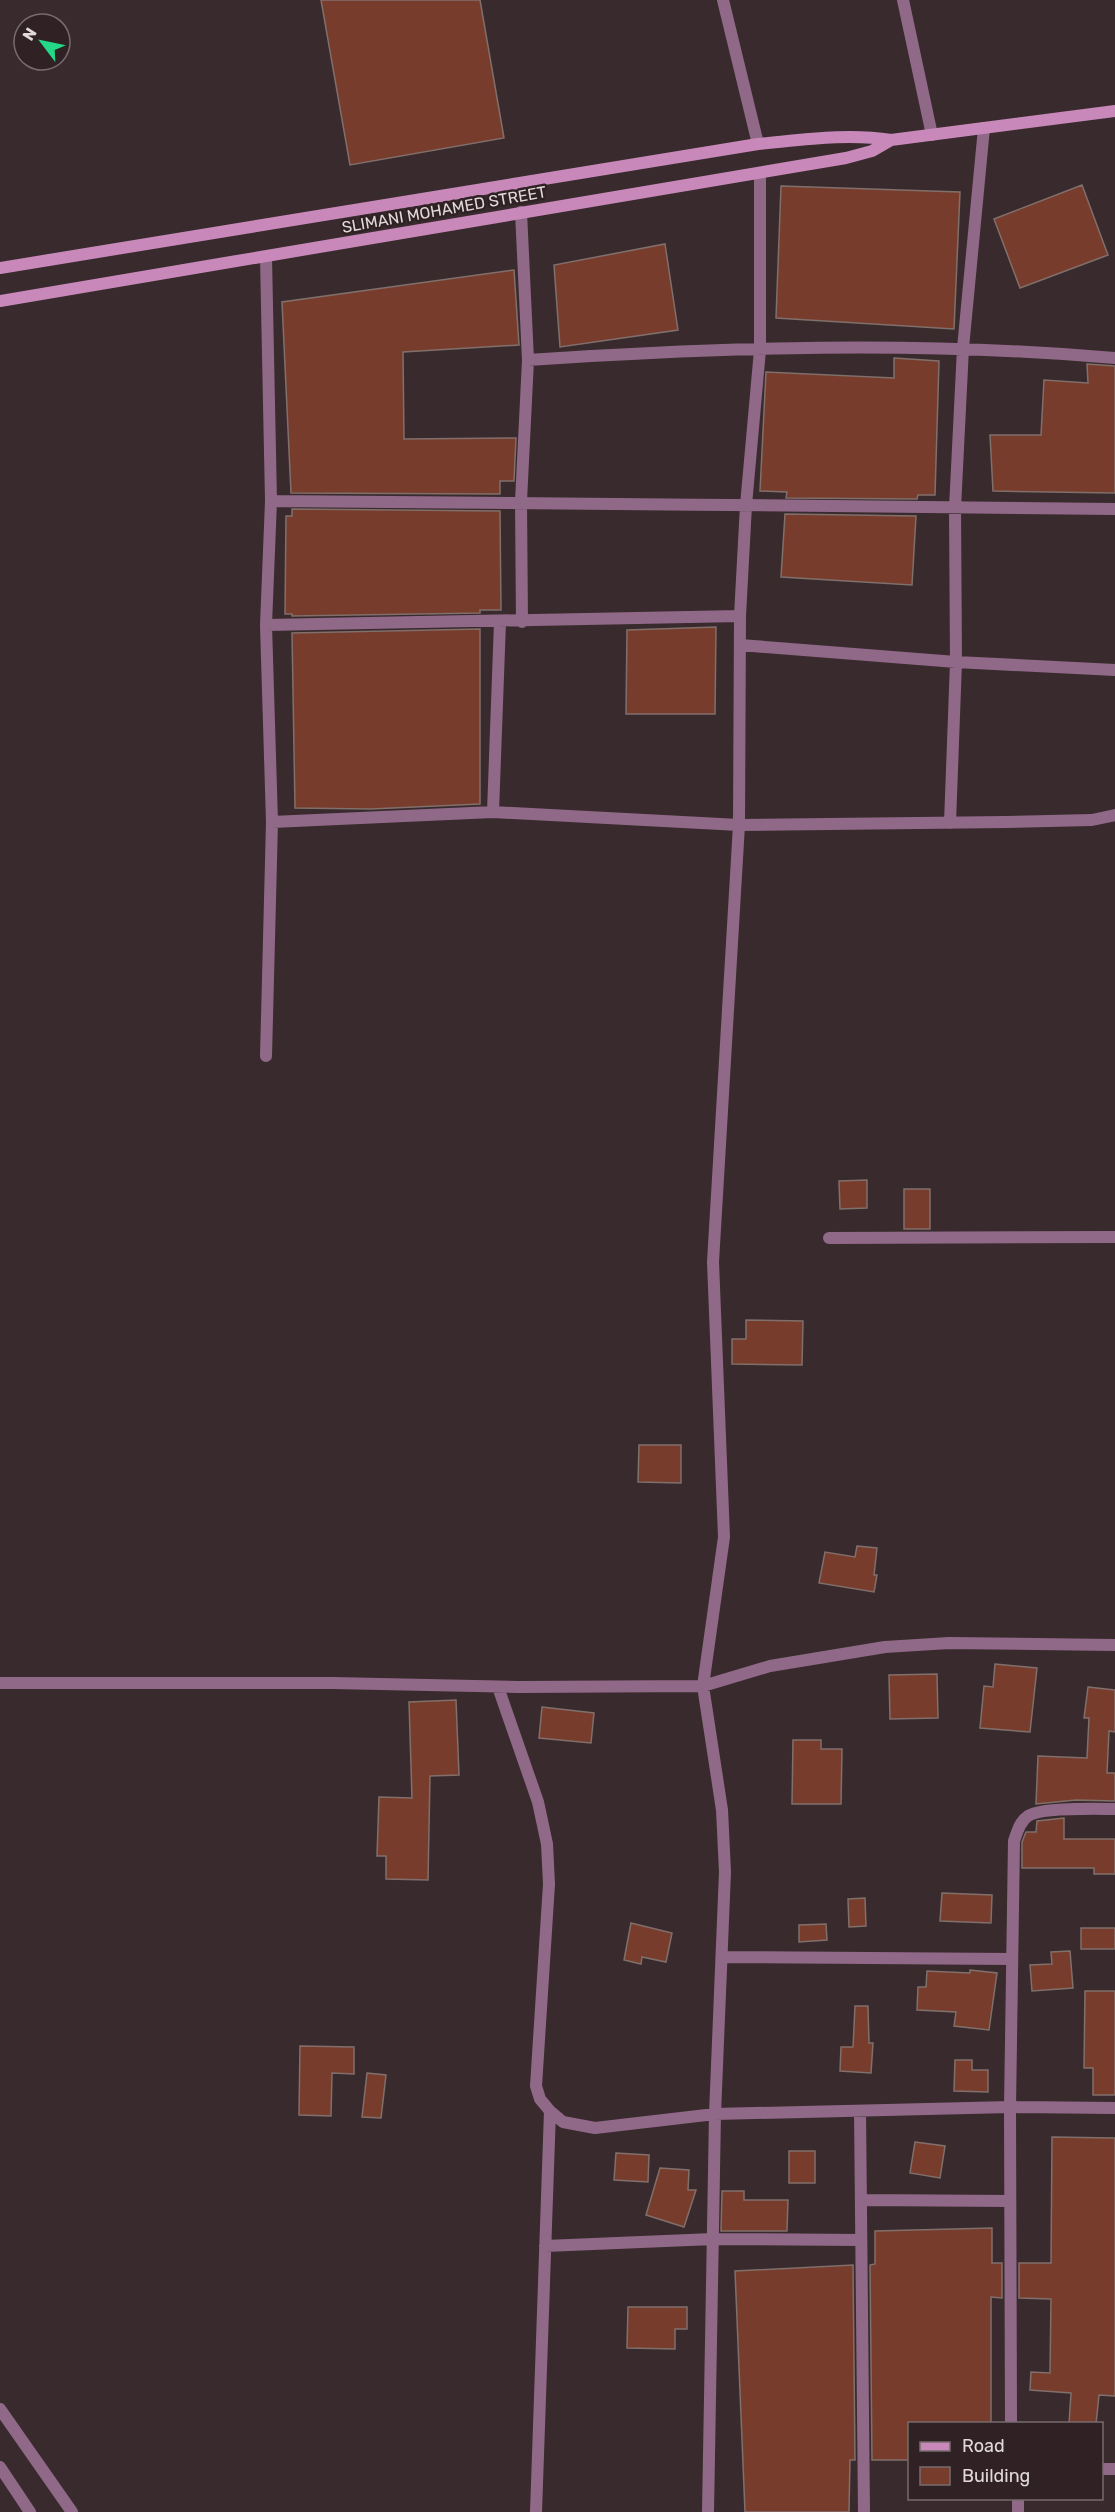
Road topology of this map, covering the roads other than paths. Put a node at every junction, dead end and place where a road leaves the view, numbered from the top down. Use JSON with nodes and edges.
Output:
{"nodes":[{"id":1,"x":723,"y":0,"type":"edge"},
{"id":2,"x":903,"y":0,"type":"edge"},
{"id":3,"x":1115,"y":111,"type":"edge"},
{"id":4,"x":984,"y":128,"type":"junction"},
{"id":5,"x":932,"y":135,"type":"junction"},
{"id":6,"x":891,"y":140,"type":"junction"},
{"id":7,"x":758,"y":144,"type":"junction"},
{"id":8,"x":760,"y":173,"type":"junction"},
{"id":9,"x":521,"y":212,"type":"junction"},
{"id":10,"x":266,"y":257,"type":"junction"},
{"id":11,"x":0,"y":268,"type":"edge"},
{"id":12,"x":0,"y":301,"type":"edge"},
{"id":13,"x":963,"y":348,"type":"junction"},
{"id":14,"x":760,"y":350,"type":"junction"},
{"id":15,"x":1115,"y":358,"type":"edge"},
{"id":16,"x":528,"y":360,"type":"junction"},
{"id":17,"x":271,"y":501,"type":"junction"},
{"id":18,"x":521,"y":501,"type":"junction"},
{"id":19,"x":746,"y":505,"type":"junction"},
{"id":20,"x":955,"y":508,"type":"junction"},
{"id":21,"x":1115,"y":509,"type":"edge"},
{"id":22,"x":740,"y":616,"type":"junction"},
{"id":23,"x":500,"y":622,"type":"junction"},
{"id":24,"x":522,"y":622,"type":"junction"},
{"id":25,"x":266,"y":625,"type":"junction"},
{"id":26,"x":740,"y":645,"type":"junction"},
{"id":27,"x":956,"y":662,"type":"junction"},
{"id":28,"x":1115,"y":670,"type":"edge"},
{"id":29,"x":493,"y":812,"type":"junction"},
{"id":30,"x":1115,"y":815,"type":"edge"},
{"id":31,"x":272,"y":822,"type":"junction"},
{"id":32,"x":950,"y":823,"type":"junction"},
{"id":33,"x":739,"y":825,"type":"junction"},
{"id":34,"x":266,"y":1056,"type":"dead end"},
{"id":35,"x":1115,"y":1237,"type":"edge"},
{"id":36,"x":829,"y":1238,"type":"dead end"},
{"id":37,"x":1115,"y":1645,"type":"edge"},
{"id":38,"x":0,"y":1683,"type":"edge"},
{"id":39,"x":703,"y":1686,"type":"junction"},
{"id":40,"x":498,"y":1687,"type":"junction"},
{"id":41,"x":1115,"y":1809,"type":"edge"},
{"id":42,"x":722,"y":1957,"type":"junction"},
{"id":43,"x":1012,"y":1959,"type":"junction"},
{"id":44,"x":1010,"y":2107,"type":"junction"},
{"id":45,"x":1115,"y":2108,"type":"edge"},
{"id":46,"x":550,"y":2111,"type":"junction"},
{"id":47,"x":860,"y":2111,"type":"junction"},
{"id":48,"x":715,"y":2114,"type":"junction"},
{"id":49,"x":861,"y":2200,"type":"junction"},
{"id":50,"x":1010,"y":2201,"type":"junction"},
{"id":51,"x":713,"y":2239,"type":"junction"},
{"id":52,"x":861,"y":2240,"type":"junction"},
{"id":53,"x":545,"y":2246,"type":"junction"},
{"id":54,"x":0,"y":2409,"type":"edge"},
{"id":55,"x":1011,"y":2422,"type":"edge"},
{"id":56,"x":0,"y":2467,"type":"edge"},
{"id":57,"x":30,"y":2512,"type":"edge"},
{"id":58,"x":72,"y":2512,"type":"edge"},
{"id":59,"x":536,"y":2512,"type":"edge"},
{"id":60,"x":708,"y":2512,"type":"edge"},
{"id":61,"x":864,"y":2512,"type":"edge"}],
"edges":[{"from":1,"to":7,"type":"street"},
{"from":2,"to":5,"type":"street"},
{"from":3,"to":4,"type":"street","name":"SLIMANI MOHAMED STREET"},
{"from":4,"to":5,"type":"street","name":"SLIMANI MOHAMED STREET"},
{"from":4,"to":13,"type":"street"},
{"from":5,"to":6,"type":"street","name":"SLIMANI MOHAMED STREET"},
{"from":6,"to":7,"type":"street","name":"SLIMANI MOHAMED STREET"},
{"from":6,"to":8,"type":"street","name":"SLIMANI MOHAMED STREET"},
{"from":7,"to":11,"type":"street","name":"SLIMANI MOHAMED STREET"},
{"from":8,"to":9,"type":"street","name":"SLIMANI MOHAMED STREET"},
{"from":8,"to":14,"type":"street"},
{"from":9,"to":10,"type":"street","name":"SLIMANI MOHAMED STREET"},
{"from":9,"to":16,"type":"street"},
{"from":10,"to":12,"type":"street","name":"SLIMANI MOHAMED STREET"},
{"from":10,"to":17,"type":"street"},
{"from":13,"to":14,"type":"street"},
{"from":13,"to":15,"type":"street"},
{"from":13,"to":20,"type":"street"},
{"from":14,"to":16,"type":"street"},
{"from":14,"to":19,"type":"street"},
{"from":16,"to":18,"type":"street"},
{"from":17,"to":18,"type":"street"},
{"from":17,"to":25,"type":"street"},
{"from":18,"to":19,"type":"street"},
{"from":18,"to":24,"type":"street"},
{"from":19,"to":20,"type":"street"},
{"from":19,"to":22,"type":"street"},
{"from":20,"to":21,"type":"street"},
{"from":20,"to":27,"type":"street"},
{"from":22,"to":24,"type":"street"},
{"from":22,"to":26,"type":"street"},
{"from":23,"to":24,"type":"street"},
{"from":23,"to":25,"type":"street"},
{"from":23,"to":29,"type":"street"},
{"from":25,"to":31,"type":"street"},
{"from":26,"to":27,"type":"street"},
{"from":26,"to":33,"type":"street"},
{"from":27,"to":28,"type":"street"},
{"from":27,"to":32,"type":"street"},
{"from":29,"to":31,"type":"street"},
{"from":29,"to":33,"type":"street"},
{"from":30,"to":32,"type":"street"},
{"from":31,"to":34,"type":"street"},
{"from":32,"to":33,"type":"street"},
{"from":33,"to":39,"type":"street"},
{"from":35,"to":36,"type":"street"},
{"from":37,"to":39,"type":"street"},
{"from":38,"to":40,"type":"street"},
{"from":39,"to":40,"type":"street"},
{"from":39,"to":42,"type":"street"},
{"from":40,"to":46,"type":"street"},
{"from":41,"to":43,"type":"street"},
{"from":42,"to":43,"type":"street"},
{"from":42,"to":48,"type":"street"},
{"from":43,"to":44,"type":"street"},
{"from":44,"to":45,"type":"street"},
{"from":44,"to":47,"type":"street"},
{"from":44,"to":50,"type":"street"},
{"from":46,"to":48,"type":"street"},
{"from":46,"to":53,"type":"street"},
{"from":47,"to":48,"type":"street"},
{"from":47,"to":49,"type":"street"},
{"from":48,"to":51,"type":"street"},
{"from":49,"to":50,"type":"street"},
{"from":49,"to":52,"type":"street"},
{"from":50,"to":55,"type":"street"},
{"from":51,"to":52,"type":"street"},
{"from":51,"to":53,"type":"street"},
{"from":51,"to":60,"type":"street"},
{"from":52,"to":61,"type":"street"},
{"from":53,"to":59,"type":"street"},
{"from":54,"to":58,"type":"street"},
{"from":56,"to":57,"type":"street"}]}
